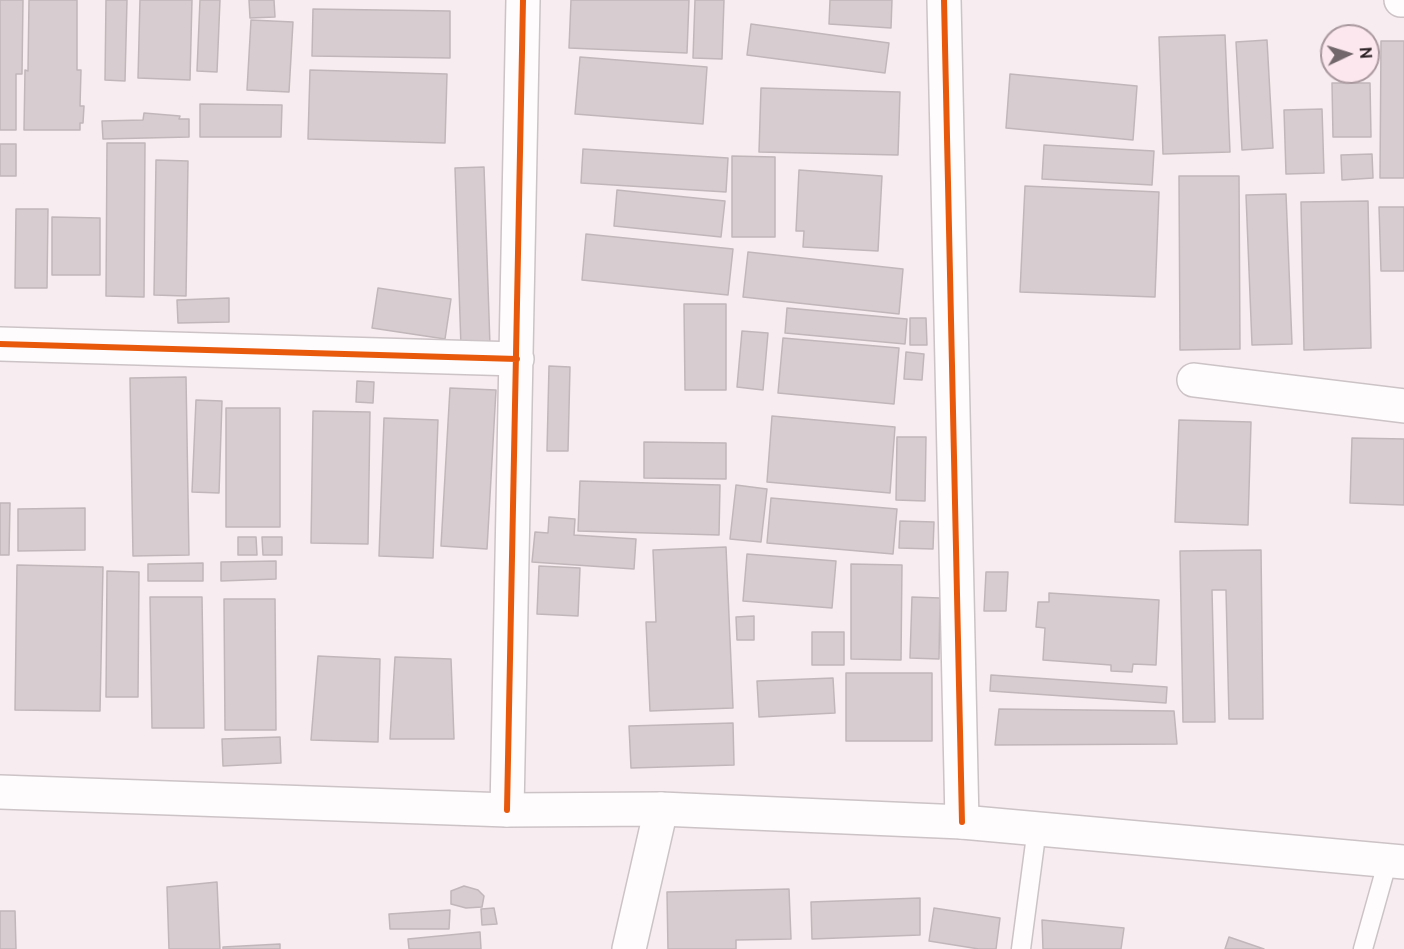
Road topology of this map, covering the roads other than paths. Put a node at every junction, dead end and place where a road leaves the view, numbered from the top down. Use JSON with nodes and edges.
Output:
{"nodes":[{"id":1,"x":523,"y":0,"type":"edge"},
{"id":2,"x":944,"y":0,"type":"edge"},
{"id":3,"x":0,"y":344,"type":"edge"},
{"id":4,"x":517,"y":359,"type":"junction"},
{"id":5,"x":1194,"y":380,"type":"dead end"},
{"id":6,"x":1404,"y":406,"type":"edge"},
{"id":7,"x":0,"y":792,"type":"edge"},
{"id":8,"x":661,"y":808,"type":"junction"},
{"id":9,"x":507,"y":810,"type":"junction"},
{"id":10,"x":962,"y":822,"type":"junction"},
{"id":11,"x":1038,"y":828,"type":"junction"},
{"id":12,"x":1396,"y":861,"type":"edge"},
{"id":13,"x":629,"y":949,"type":"edge"},
{"id":14,"x":1021,"y":949,"type":"edge"},
{"id":15,"x":1363,"y":949,"type":"edge"}],
"edges":[{"from":1,"to":4,"type":"street"},
{"from":2,"to":10,"type":"street"},
{"from":3,"to":4,"type":"street"},
{"from":4,"to":9,"type":"street"},
{"from":5,"to":6,"type":"street"},
{"from":7,"to":9,"type":"street"},
{"from":8,"to":9,"type":"street"},
{"from":8,"to":10,"type":"street"},
{"from":8,"to":13,"type":"street"},
{"from":10,"to":11,"type":"street"},
{"from":11,"to":12,"type":"street"},
{"from":11,"to":14,"type":"lane"},
{"from":12,"to":15,"type":"lane"}]}
